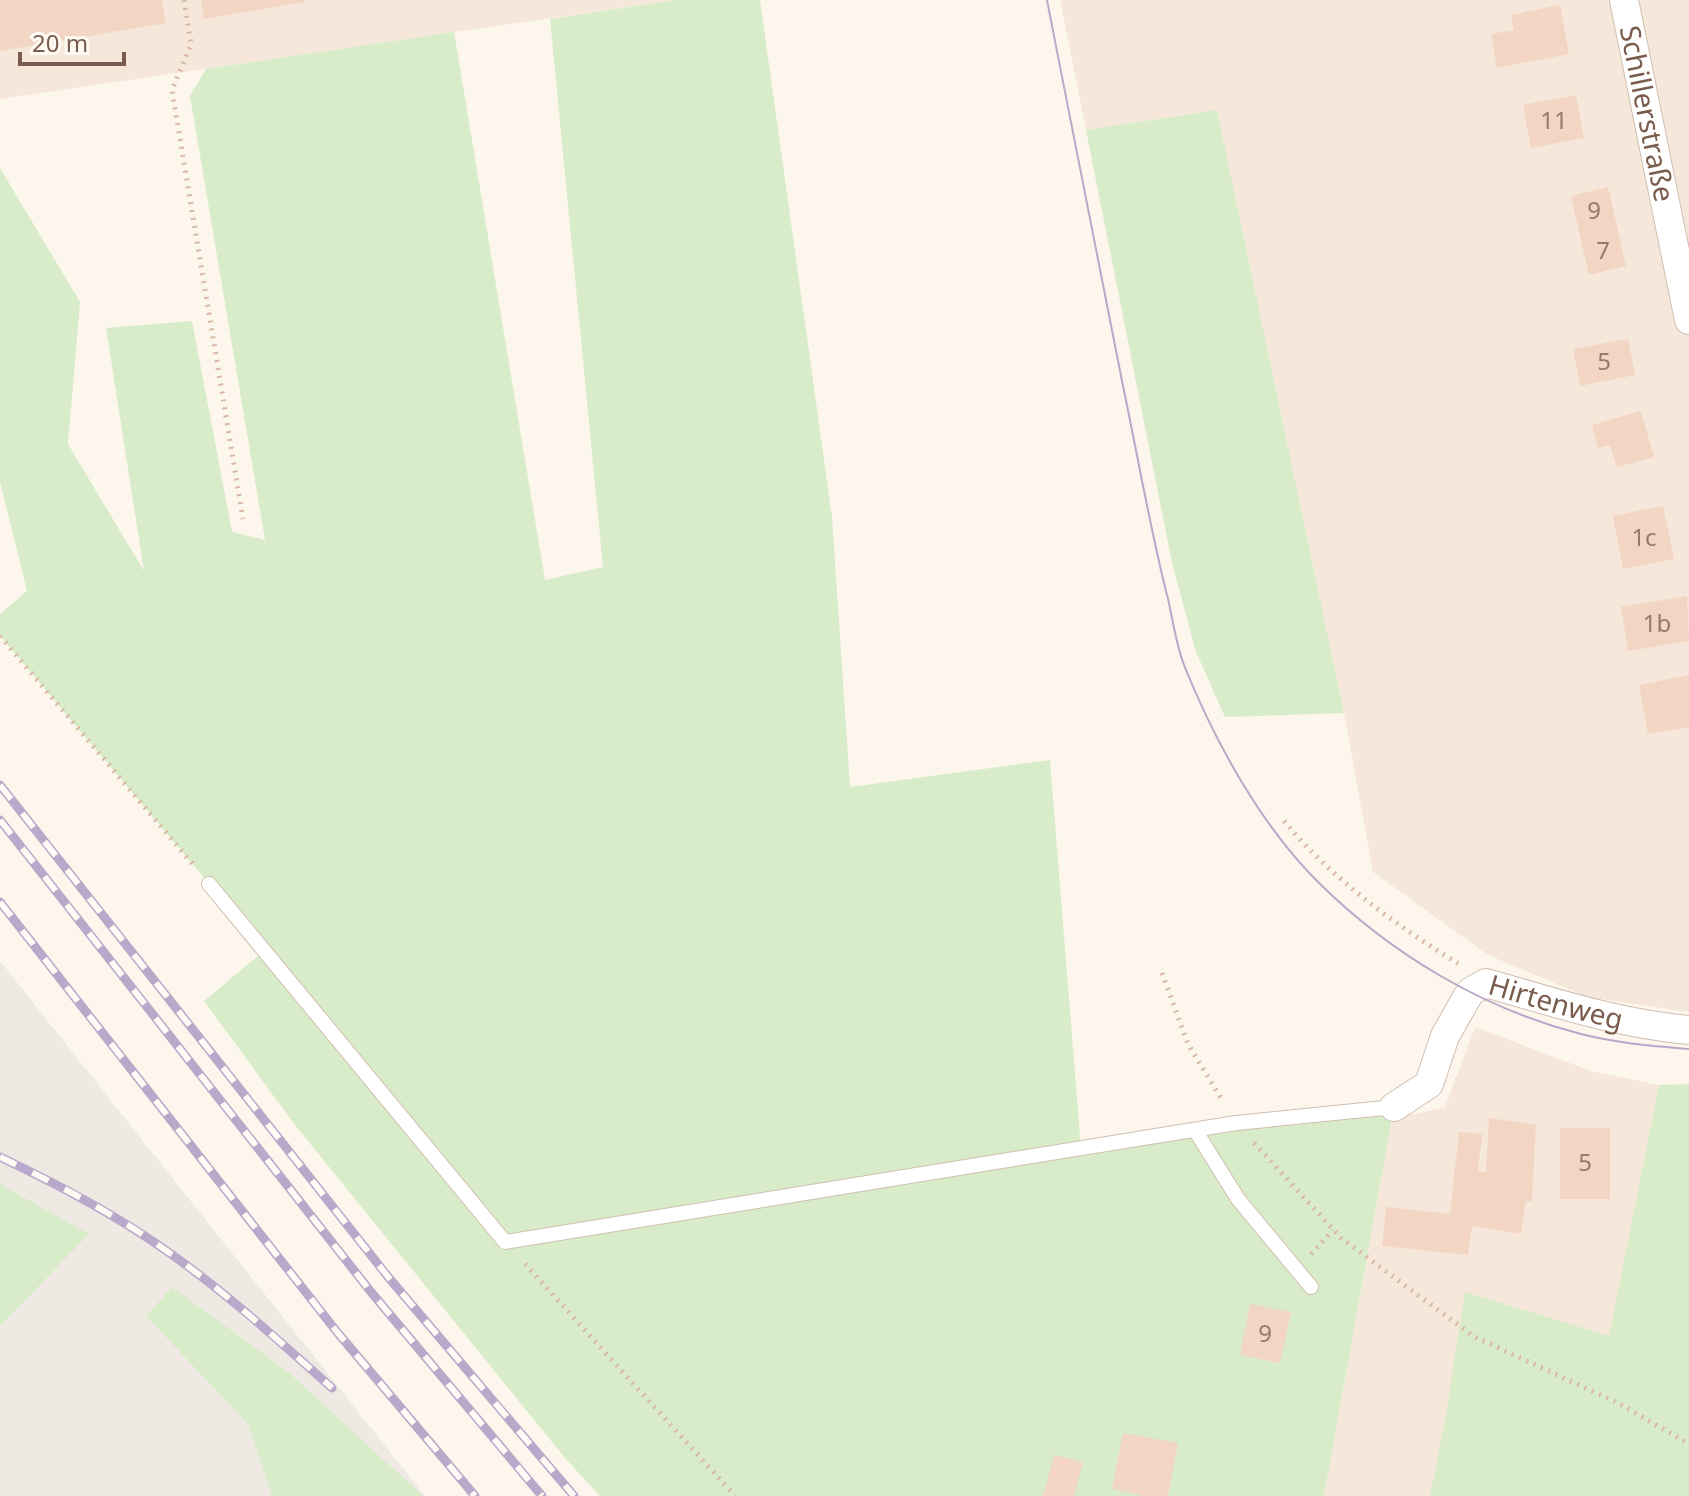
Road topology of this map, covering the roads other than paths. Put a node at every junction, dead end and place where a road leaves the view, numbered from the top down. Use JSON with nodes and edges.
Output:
{"nodes":[{"id":1,"x":1624,"y":0,"type":"edge"},
{"id":2,"x":1678,"y":223,"type":"edge"},
{"id":3,"x":1689,"y":320,"type":"edge"},
{"id":4,"x":209,"y":884,"type":"road end"},
{"id":5,"x":1689,"y":1030,"type":"edge"},
{"id":6,"x":1394,"y":1107,"type":"joint"},
{"id":7,"x":1195,"y":1130,"type":"junction"},
{"id":8,"x":1311,"y":1287,"type":"dead end"}],
"edges":[{"from":1,"to":2,"type":"street","name":"Schillerstraße"},
{"from":2,"to":3,"type":"street","name":"Schillerstraße"},
{"from":4,"to":7,"type":"lane"},
{"from":5,"to":6,"type":"street","name":"Hirtenweg"},
{"from":6,"to":7,"type":"lane"},
{"from":7,"to":8,"type":"lane"}]}
